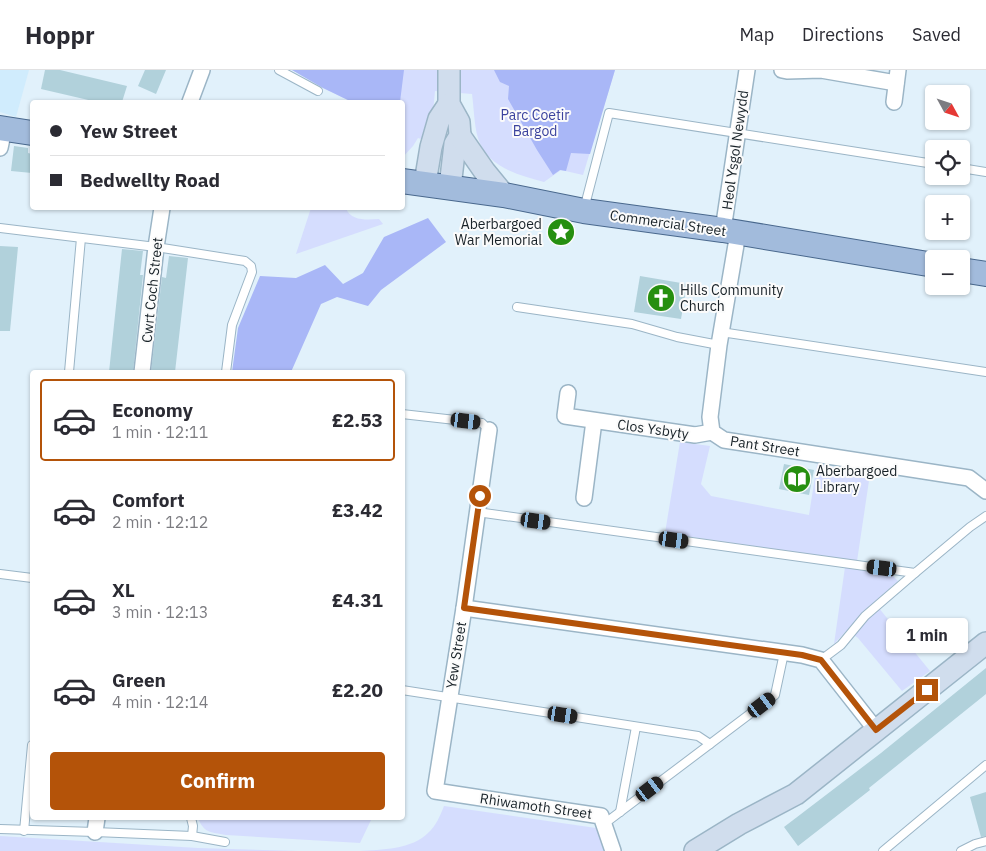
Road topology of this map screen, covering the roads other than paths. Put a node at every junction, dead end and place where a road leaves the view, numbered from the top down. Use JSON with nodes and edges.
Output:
{"nodes":[{"id":1,"x":202,"y":70,"type":"edge"},
{"id":2,"x":279,"y":70,"type":"edge"},
{"id":3,"x":450,"y":70,"type":"edge"},
{"id":4,"x":747,"y":70,"type":"edge"},
{"id":5,"x":782,"y":70,"type":"edge"},
{"id":6,"x":897,"y":76,"type":"edge"},
{"id":7,"x":318,"y":91,"type":"dead end"},
{"id":8,"x":191,"y":100,"type":"edge"},
{"id":9,"x":894,"y":102,"type":"dead end"},
{"id":10,"x":449,"y":104,"type":"junction"},
{"id":11,"x":30,"y":133,"type":"edge"},
{"id":12,"x":738,"y":134,"type":"junction"},
{"id":13,"x":1,"y":135,"type":"edge"},
{"id":14,"x":460,"y":136,"type":"junction"},
{"id":15,"x":925,"y":163,"type":"edge"},
{"id":16,"x":970,"y":169,"type":"edge"},
{"id":17,"x":986,"y":172,"type":"edge"},
{"id":18,"x":414,"y":182,"type":"edge"},
{"id":19,"x":450,"y":187,"type":"junction"},
{"id":20,"x":504,"y":195,"type":"junction"},
{"id":21,"x":162,"y":210,"type":"edge"},
{"id":22,"x":584,"y":211,"type":"junction"},
{"id":23,"x":0,"y":228,"type":"edge"},
{"id":24,"x":731,"y":231,"type":"junction"},
{"id":25,"x":81,"y":238,"type":"junction"},
{"id":26,"x":156,"y":247,"type":"junction"},
{"id":27,"x":925,"y":263,"type":"edge"},
{"id":28,"x":970,"y":271,"type":"edge"},
{"id":29,"x":986,"y":274,"type":"edge"},
{"id":30,"x":517,"y":307,"type":"dead end"},
{"id":31,"x":720,"y":338,"type":"junction"},
{"id":32,"x":69,"y":370,"type":"edge"},
{"id":33,"x":142,"y":370,"type":"edge"},
{"id":34,"x":226,"y":370,"type":"edge"},
{"id":35,"x":986,"y":372,"type":"edge"},
{"id":36,"x":568,"y":393,"type":"dead end"},
{"id":37,"x":405,"y":414,"type":"edge"},
{"id":38,"x":594,"y":421,"type":"junction"},
{"id":39,"x":489,"y":430,"type":"joint"},
{"id":40,"x":712,"y":432,"type":"junction"},
{"id":41,"x":986,"y":491,"type":"edge"},
{"id":42,"x":584,"y":498,"type":"dead end"},
{"id":43,"x":477,"y":512,"type":"junction"},
{"id":44,"x":986,"y":516,"type":"edge"},
{"id":45,"x":915,"y":573,"type":"junction"},
{"id":46,"x":0,"y":574,"type":"edge"},
{"id":47,"x":30,"y":578,"type":"edge"},
{"id":48,"x":464,"y":608,"type":"junction"},
{"id":49,"x":986,"y":643,"type":"edge"},
{"id":50,"x":784,"y":653,"type":"junction"},
{"id":51,"x":821,"y":660,"type":"junction"},
{"id":52,"x":405,"y":690,"type":"edge"},
{"id":53,"x":450,"y":697,"type":"junction"},
{"id":54,"x":636,"y":726,"type":"junction"},
{"id":55,"x":876,"y":730,"type":"junction"},
{"id":56,"x":710,"y":744,"type":"junction"},
{"id":57,"x":986,"y":764,"type":"edge"},
{"id":58,"x":30,"y":767,"type":"edge"},
{"id":59,"x":434,"y":791,"type":"joint"},
{"id":60,"x":620,"y":812,"type":"junction"},
{"id":61,"x":192,"y":820,"type":"edge"},
{"id":62,"x":604,"y":824,"type":"junction"},
{"id":63,"x":96,"y":825,"type":"edge"},
{"id":64,"x":0,"y":830,"type":"edge"},
{"id":65,"x":24,"y":831,"type":"junction"},
{"id":66,"x":192,"y":836,"type":"junction"},
{"id":67,"x":986,"y":841,"type":"edge"},
{"id":68,"x":225,"y":842,"type":"dead end"},
{"id":69,"x":612,"y":851,"type":"edge"},
{"id":70,"x":695,"y":851,"type":"edge"},
{"id":71,"x":882,"y":851,"type":"edge"},
{"id":72,"x":961,"y":851,"type":"edge"}],
"edges":[{"from":1,"to":8,"type":"street"},
{"from":2,"to":7,"type":"lane"},
{"from":3,"to":10,"type":"main road"},
{"from":4,"to":12,"type":"street","name":"Heol Ysgol Newydd"},
{"from":5,"to":6,"type":"street"},
{"from":6,"to":9,"type":"street"},
{"from":10,"to":14,"type":"main road"},
{"from":10,"to":18,"type":"main road"},
{"from":11,"to":13,"type":"main road"},
{"from":12,"to":15,"type":"lane"},
{"from":12,"to":22,"type":"lane"},
{"from":12,"to":24,"type":"street","name":"Heol Ysgol Newydd"},
{"from":14,"to":19,"type":"main road"},
{"from":14,"to":20,"type":"main road"},
{"from":16,"to":17,"type":"lane"},
{"from":18,"to":19,"type":"main road","name":"Commercial Street"},
{"from":19,"to":20,"type":"main road","name":"Commercial Street"},
{"from":20,"to":22,"type":"main road","name":"Commercial Street"},
{"from":21,"to":26,"type":"street","name":"Cwrt Coch Street"},
{"from":22,"to":24,"type":"main road","name":"Commercial Street"},
{"from":23,"to":25,"type":"lane"},
{"from":24,"to":27,"type":"main road","name":"Commercial Street"},
{"from":24,"to":31,"type":"street","name":"Pant Street"},
{"from":25,"to":26,"type":"lane"},
{"from":25,"to":32,"type":"lane"},
{"from":26,"to":33,"type":"street","name":"Cwrt Coch Street"},
{"from":26,"to":34,"type":"lane"},
{"from":28,"to":29,"type":"main road"},
{"from":30,"to":31,"type":"lane"},
{"from":31,"to":35,"type":"lane"},
{"from":31,"to":40,"type":"street","name":"Pant Street"},
{"from":36,"to":38,"type":"street","name":"Clos Ysbyty"},
{"from":37,"to":39,"type":"lane"},
{"from":38,"to":40,"type":"street","name":"Clos Ysbyty"},
{"from":38,"to":42,"type":"street"},
{"from":39,"to":43,"type":"street","name":"Yew Street"},
{"from":40,"to":41,"type":"street","name":"Pant Street"},
{"from":43,"to":45,"type":"lane"},
{"from":43,"to":48,"type":"street","name":"Yew Street"},
{"from":44,"to":45,"type":"lane"},
{"from":45,"to":51,"type":"lane"},
{"from":46,"to":47,"type":"lane"},
{"from":48,"to":50,"type":"street"},
{"from":48,"to":53,"type":"street","name":"Yew Street"},
{"from":49,"to":55,"type":"main road"},
{"from":50,"to":51,"type":"street"},
{"from":50,"to":56,"type":"lane"},
{"from":51,"to":55,"type":"street"},
{"from":52,"to":53,"type":"lane"},
{"from":53,"to":54,"type":"lane"},
{"from":53,"to":59,"type":"street","name":"Yew Street"},
{"from":54,"to":56,"type":"lane"},
{"from":54,"to":60,"type":"lane"},
{"from":55,"to":70,"type":"main road"},
{"from":56,"to":60,"type":"lane"},
{"from":57,"to":71,"type":"lane"},
{"from":58,"to":65,"type":"lane"},
{"from":59,"to":62,"type":"street","name":"Rhiwamoth Street"},
{"from":60,"to":62,"type":"lane"},
{"from":61,"to":66,"type":"lane"},
{"from":62,"to":69,"type":"street","name":"Rhiwamoth Street"},
{"from":63,"to":65,"type":"lane"},
{"from":63,"to":66,"type":"lane"},
{"from":64,"to":65,"type":"lane"},
{"from":66,"to":68,"type":"lane"},
{"from":67,"to":72,"type":"lane"}]}
